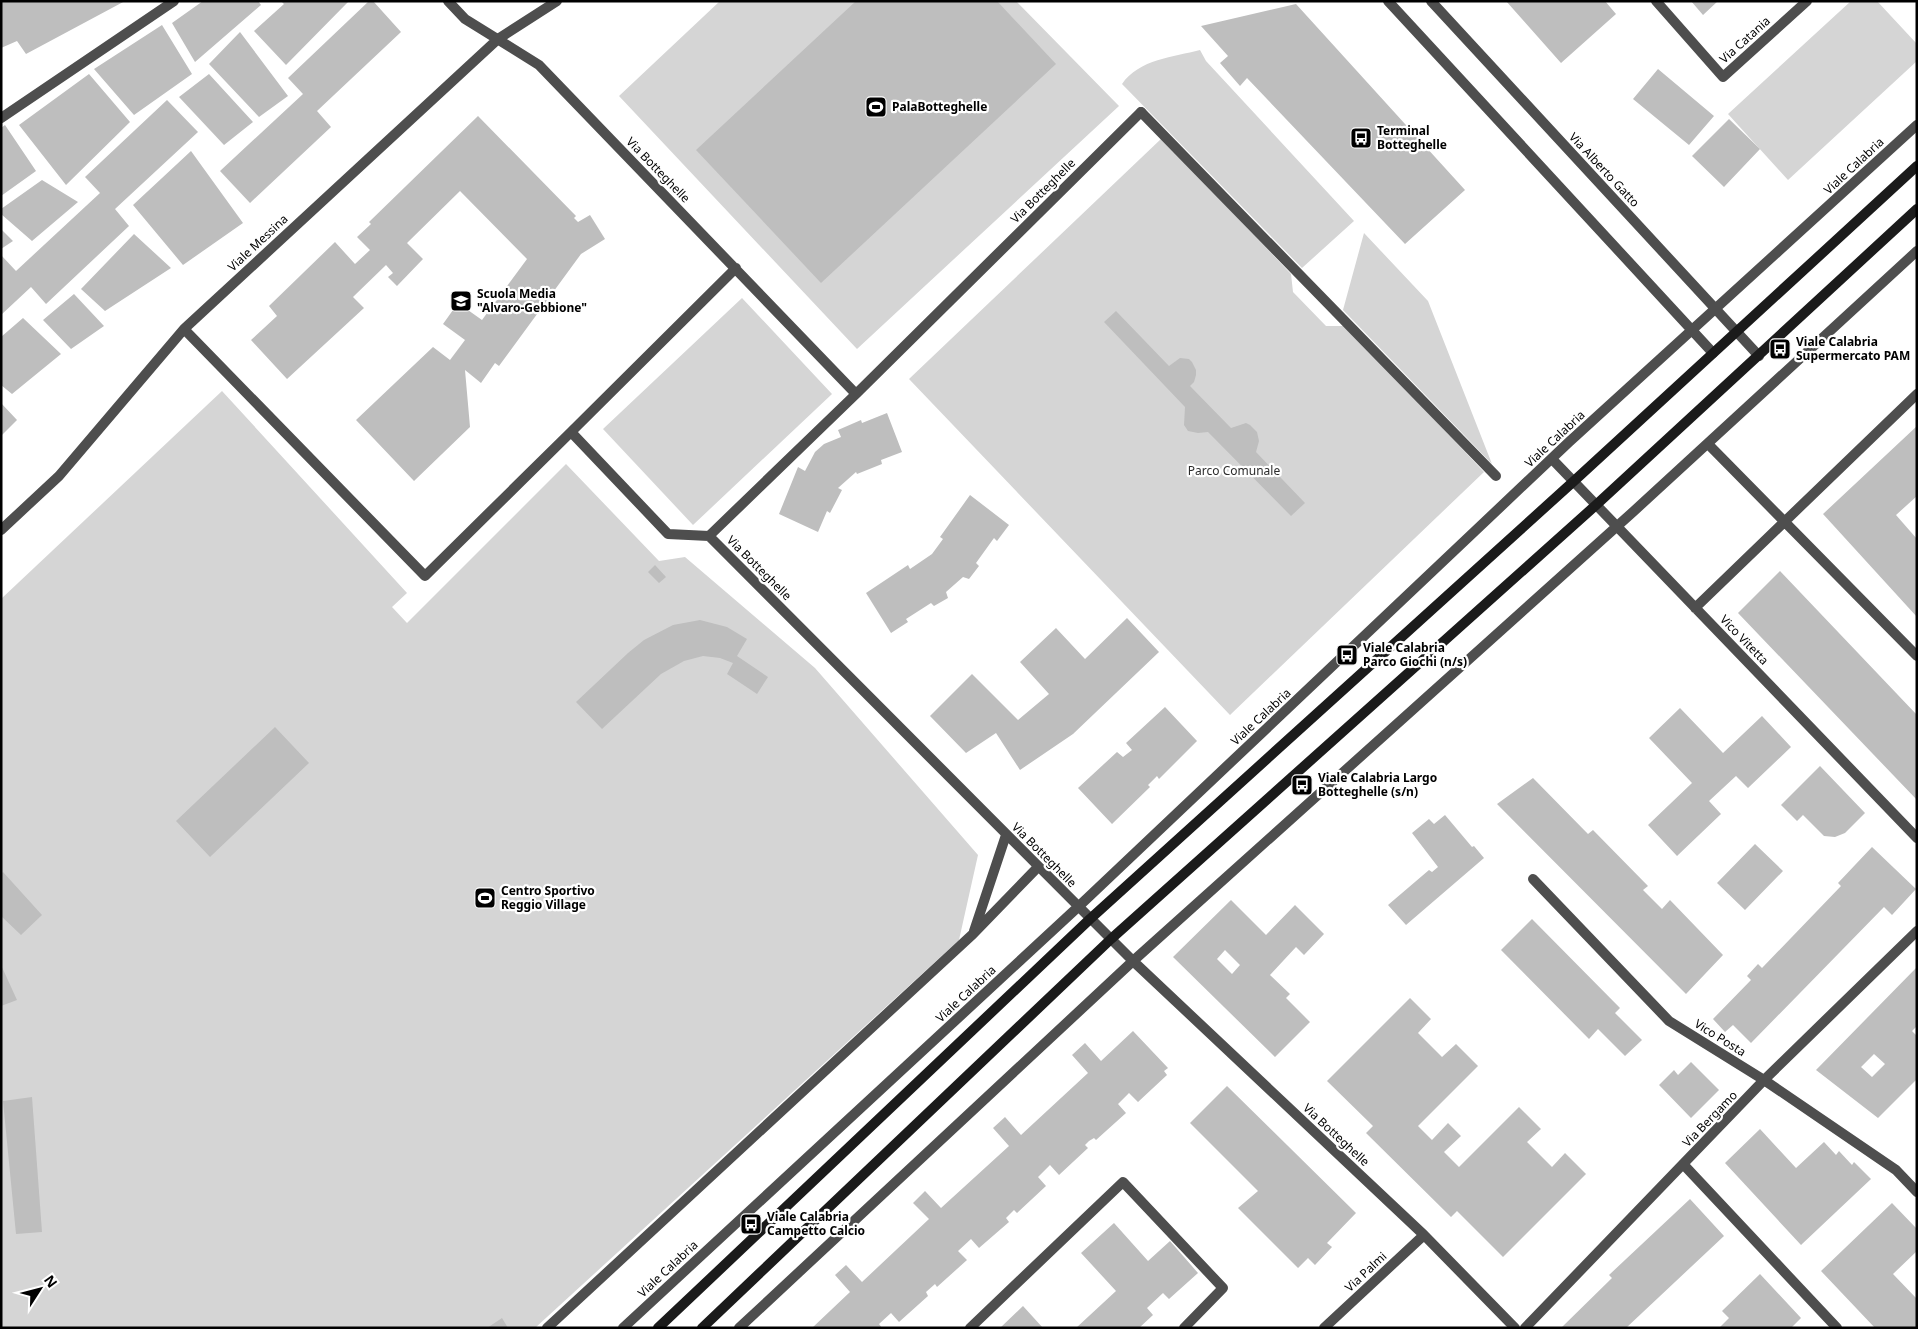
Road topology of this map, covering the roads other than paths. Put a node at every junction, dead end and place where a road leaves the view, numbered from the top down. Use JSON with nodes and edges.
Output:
{"nodes":[{"id":1,"x":174,"y":1,"type":"edge"},
{"id":2,"x":448,"y":1,"type":"edge"},
{"id":3,"x":557,"y":1,"type":"edge"},
{"id":4,"x":1388,"y":1,"type":"edge"},
{"id":5,"x":1432,"y":1,"type":"edge"},
{"id":6,"x":1656,"y":1,"type":"edge"},
{"id":7,"x":1807,"y":1,"type":"edge"},
{"id":8,"x":498,"y":39,"type":"junction"},
{"id":9,"x":1,"y":118,"type":"edge"},
{"id":10,"x":1917,"y":125,"type":"edge"},
{"id":11,"x":1917,"y":166,"type":"edge"},
{"id":12,"x":1917,"y":209,"type":"edge"},
{"id":13,"x":1917,"y":251,"type":"edge"},
{"id":14,"x":736,"y":268,"type":"junction"},
{"id":15,"x":1717,"y":309,"type":"junction"},
{"id":16,"x":184,"y":329,"type":"junction"},
{"id":17,"x":1693,"y":331,"type":"junction"},
{"id":18,"x":1737,"y":332,"type":"junction"},
{"id":19,"x":1713,"y":353,"type":"junction"},
{"id":20,"x":1759,"y":356,"type":"junction"},
{"id":21,"x":856,"y":394,"type":"junction"},
{"id":22,"x":1917,"y":394,"type":"edge"},
{"id":23,"x":571,"y":432,"type":"junction"},
{"id":24,"x":1708,"y":444,"type":"junction"},
{"id":25,"x":1552,"y":459,"type":"junction"},
{"id":26,"x":1496,"y":476,"type":"dead end"},
{"id":27,"x":1574,"y":481,"type":"junction"},
{"id":28,"x":1596,"y":505,"type":"junction"},
{"id":29,"x":1784,"y":522,"type":"junction"},
{"id":30,"x":1617,"y":526,"type":"junction"},
{"id":31,"x":1,"y":530,"type":"edge"},
{"id":32,"x":709,"y":536,"type":"junction"},
{"id":33,"x":1695,"y":608,"type":"junction"},
{"id":34,"x":1917,"y":656,"type":"edge"},
{"id":35,"x":1006,"y":835,"type":"junction"},
{"id":36,"x":1917,"y":838,"type":"edge"},
{"id":37,"x":1038,"y":868,"type":"junction"},
{"id":38,"x":1532,"y":879,"type":"dead end"},
{"id":39,"x":1078,"y":907,"type":"junction"},
{"id":40,"x":1090,"y":919,"type":"junction"},
{"id":41,"x":1917,"y":931,"type":"edge"},
{"id":42,"x":972,"y":934,"type":"junction"},
{"id":43,"x":1111,"y":939,"type":"junction"},
{"id":44,"x":1133,"y":961,"type":"junction"},
{"id":45,"x":1764,"y":1080,"type":"junction"},
{"id":46,"x":1683,"y":1164,"type":"junction"},
{"id":47,"x":1917,"y":1192,"type":"edge"},
{"id":48,"x":1424,"y":1235,"type":"junction"},
{"id":49,"x":547,"y":1328,"type":"edge"},
{"id":50,"x":623,"y":1328,"type":"edge"},
{"id":51,"x":658,"y":1328,"type":"edge"},
{"id":52,"x":702,"y":1328,"type":"edge"},
{"id":53,"x":739,"y":1328,"type":"edge"},
{"id":54,"x":970,"y":1328,"type":"edge"},
{"id":55,"x":1184,"y":1328,"type":"edge"},
{"id":56,"x":1324,"y":1328,"type":"edge"},
{"id":57,"x":1515,"y":1328,"type":"edge"},
{"id":58,"x":1525,"y":1328,"type":"edge"},
{"id":59,"x":1837,"y":1328,"type":"edge"}],
"edges":[{"from":1,"to":9,"type":"street"},
{"from":2,"to":8,"type":"street","name":"Via Botteghelle"},
{"from":3,"to":8,"type":"street","name":"Viale Messina"},
{"from":4,"to":17,"type":"street"},
{"from":5,"to":15,"type":"street","name":"Via Alberto Gatto"},
{"from":6,"to":7,"type":"street","name":"Via Catania"},
{"from":8,"to":14,"type":"street","name":"Via Botteghelle"},
{"from":8,"to":16,"type":"street","name":"Viale Messina"},
{"from":10,"to":15,"type":"street","name":"Viale Calabria"},
{"from":11,"to":18,"type":"main road"},
{"from":12,"to":20,"type":"main road"},
{"from":13,"to":24,"type":"street"},
{"from":14,"to":21,"type":"street","name":"Via Botteghelle"},
{"from":14,"to":23,"type":"street"},
{"from":15,"to":17,"type":"street","name":"Viale Calabria"},
{"from":15,"to":18,"type":"street","name":"Via Alberto Gatto"},
{"from":16,"to":23,"type":"street"},
{"from":16,"to":31,"type":"street","name":"Viale Messina"},
{"from":17,"to":19,"type":"street"},
{"from":17,"to":25,"type":"street","name":"Viale Calabria"},
{"from":18,"to":19,"type":"main road"},
{"from":18,"to":20,"type":"street","name":"Via Alberto Gatto"},
{"from":19,"to":27,"type":"main road"},
{"from":20,"to":28,"type":"main road"},
{"from":21,"to":26,"type":"street","name":"Via Botteghelle"},
{"from":21,"to":32,"type":"street","name":"Via Botteghelle"},
{"from":22,"to":29,"type":"street"},
{"from":23,"to":32,"type":"street"},
{"from":24,"to":29,"type":"street"},
{"from":24,"to":30,"type":"street"},
{"from":25,"to":27,"type":"street","name":"Vico Vitetta"},
{"from":25,"to":39,"type":"street","name":"Viale Calabria"},
{"from":27,"to":28,"type":"street","name":"Vico Vitetta"},
{"from":27,"to":40,"type":"main road"},
{"from":28,"to":30,"type":"street","name":"Vico Vitetta"},
{"from":28,"to":43,"type":"main road"},
{"from":29,"to":33,"type":"street"},
{"from":29,"to":34,"type":"street"},
{"from":30,"to":33,"type":"street","name":"Vico Vitetta"},
{"from":30,"to":44,"type":"street"},
{"from":32,"to":35,"type":"street","name":"Via Botteghelle"},
{"from":33,"to":36,"type":"street","name":"Vico Vitetta"},
{"from":35,"to":37,"type":"street","name":"Via Botteghelle"},
{"from":35,"to":42,"type":"street"},
{"from":37,"to":39,"type":"street","name":"Via Botteghelle"},
{"from":37,"to":42,"type":"street"},
{"from":38,"to":45,"type":"street","name":"Vico Posta"},
{"from":39,"to":40,"type":"street","name":"Via Botteghelle"},
{"from":39,"to":50,"type":"street","name":"Viale Calabria"},
{"from":40,"to":43,"type":"street","name":"Via Botteghelle"},
{"from":40,"to":51,"type":"main road"},
{"from":41,"to":45,"type":"street","name":"Via Bergamo"},
{"from":42,"to":49,"type":"street"},
{"from":43,"to":44,"type":"street","name":"Via Botteghelle"},
{"from":43,"to":52,"type":"main road"},
{"from":44,"to":48,"type":"street","name":"Via Botteghelle"},
{"from":44,"to":53,"type":"street"},
{"from":45,"to":46,"type":"street","name":"Via Bergamo"},
{"from":45,"to":47,"type":"street","name":"Vico Posta"},
{"from":46,"to":58,"type":"street","name":"Via Bergamo"},
{"from":46,"to":59,"type":"street"},
{"from":48,"to":56,"type":"street","name":"Via Palmi"},
{"from":48,"to":57,"type":"street","name":"Via Botteghelle"},
{"from":54,"to":55,"type":"street"}]}
